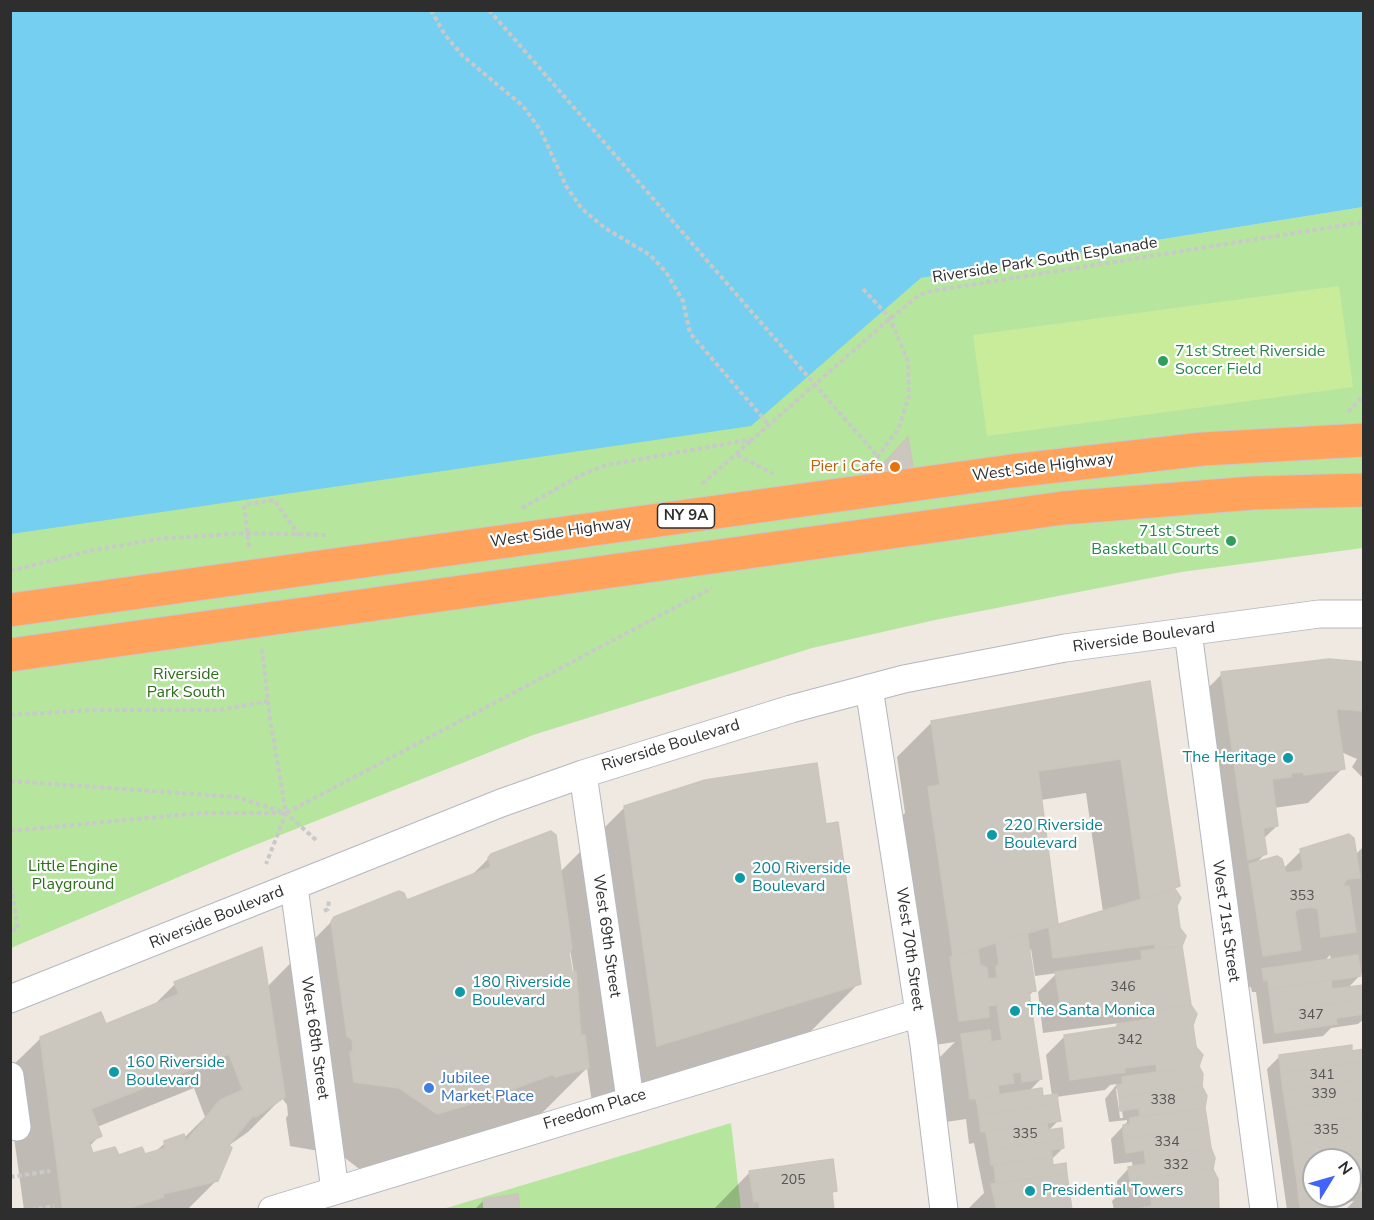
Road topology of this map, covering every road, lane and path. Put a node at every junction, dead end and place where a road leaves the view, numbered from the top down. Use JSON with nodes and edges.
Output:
{"nodes":[{"id":1,"x":430,"y":10,"type":"edge"},
{"id":2,"x":489,"y":10,"type":"edge"},
{"id":3,"x":1364,"y":222,"type":"edge"},
{"id":4,"x":863,"y":289,"type":"dead end"},
{"id":5,"x":890,"y":318,"type":"junction"},
{"id":6,"x":816,"y":384,"type":"junction"},
{"id":7,"x":769,"y":425,"type":"junction"},
{"id":8,"x":753,"y":439,"type":"junction"},
{"id":9,"x":1364,"y":440,"type":"edge"},
{"id":10,"x":737,"y":455,"type":"junction"},
{"id":11,"x":782,"y":478,"type":"dead end"},
{"id":12,"x":699,"y":486,"type":"dead end"},
{"id":13,"x":1364,"y":489,"type":"edge"},
{"id":14,"x":516,"y":511,"type":"dead end"},
{"id":15,"x":247,"y":533,"type":"junction"},
{"id":16,"x":299,"y":534,"type":"junction"},
{"id":17,"x":328,"y":535,"type":"dead end"},
{"id":18,"x":304,"y":542,"type":"dead end"},
{"id":19,"x":249,"y":553,"type":"dead end"},
{"id":20,"x":10,"y":571,"type":"edge"},
{"id":21,"x":721,"y":583,"type":"dead end"},
{"id":22,"x":10,"y":610,"type":"edge"},
{"id":23,"x":1364,"y":614,"type":"edge"},
{"id":24,"x":1188,"y":632,"type":"junction"},
{"id":25,"x":260,"y":640,"type":"dead end"},
{"id":26,"x":10,"y":655,"type":"edge"},
{"id":27,"x":869,"y":688,"type":"junction"},
{"id":28,"x":268,"y":702,"type":"junction"},
{"id":29,"x":10,"y":715,"type":"edge"},
{"id":30,"x":582,"y":774,"type":"junction"},
{"id":31,"x":10,"y":782,"type":"edge"},
{"id":32,"x":286,"y":813,"type":"junction"},
{"id":33,"x":10,"y":831,"type":"edge"},
{"id":34,"x":317,"y":841,"type":"dead end"},
{"id":35,"x":266,"y":864,"type":"dead end"},
{"id":36,"x":10,"y":879,"type":"edge"},
{"id":37,"x":11,"y":885,"type":"edge"},
{"id":38,"x":294,"y":886,"type":"junction"},
{"id":39,"x":329,"y":900,"type":"dead end"},
{"id":40,"x":328,"y":909,"type":"dead end"},
{"id":41,"x":10,"y":930,"type":"edge"},
{"id":42,"x":10,"y":999,"type":"edge"},
{"id":43,"x":919,"y":1013,"type":"junction"},
{"id":44,"x":10,"y":1076,"type":"edge"},
{"id":45,"x":630,"y":1099,"type":"junction"},
{"id":46,"x":17,"y":1126,"type":"dead end"},
{"id":47,"x":50,"y":1171,"type":"dead end"},
{"id":48,"x":10,"y":1177,"type":"edge"},
{"id":49,"x":335,"y":1190,"type":"junction"},
{"id":50,"x":54,"y":1206,"type":"dead end"},
{"id":51,"x":31,"y":1209,"type":"edge"},
{"id":52,"x":272,"y":1209,"type":"edge"},
{"id":53,"x":944,"y":1209,"type":"edge"},
{"id":54,"x":1264,"y":1209,"type":"edge"}],
"edges":[{"from":1,"to":7,"type":"path"},
{"from":2,"to":6,"type":"path"},
{"from":3,"to":5,"type":"path","name":"Riverside Park South Esplanade"},
{"from":4,"to":5,"type":"path"},
{"from":5,"to":6,"type":"path","name":"Riverside Park South Esplanade"},
{"from":5,"to":6,"type":"path"},
{"from":6,"to":7,"type":"path","name":"Riverside Park South Esplanade"},
{"from":7,"to":8,"type":"path","name":"Riverside Park South Esplanade"},
{"from":8,"to":10,"type":"path","name":"Riverside Park South Esplanade"},
{"from":8,"to":14,"type":"path"},
{"from":9,"to":22,"type":"highway","name":"West Side Highway","number":"NY 9A","bridge":true},
{"from":10,"to":11,"type":"path"},
{"from":10,"to":12,"type":"path","name":"Riverside Park South Esplanade"},
{"from":13,"to":26,"type":"highway","bridge":true},
{"from":15,"to":16,"type":"path"},
{"from":15,"to":16,"type":"path"},
{"from":15,"to":19,"type":"path"},
{"from":15,"to":20,"type":"path"},
{"from":16,"to":17,"type":"path"},
{"from":16,"to":18,"type":"path"},
{"from":21,"to":32,"type":"path"},
{"from":23,"to":24,"type":"street","name":"Riverside Boulevard"},
{"from":24,"to":27,"type":"street","name":"Riverside Boulevard"},
{"from":24,"to":54,"type":"street","name":"West 71st Street"},
{"from":25,"to":28,"type":"path"},
{"from":27,"to":30,"type":"street","name":"Riverside Boulevard"},
{"from":27,"to":43,"type":"street","name":"West 70th Street"},
{"from":28,"to":29,"type":"path"},
{"from":28,"to":32,"type":"path"},
{"from":30,"to":38,"type":"street","name":"Riverside Boulevard"},
{"from":30,"to":45,"type":"street","name":"West 69th Street"},
{"from":31,"to":32,"type":"path"},
{"from":32,"to":33,"type":"path"},
{"from":32,"to":34,"type":"path"},
{"from":32,"to":35,"type":"path"},
{"from":36,"to":37,"type":"path"},
{"from":37,"to":41,"type":"path"},
{"from":38,"to":42,"type":"street","name":"Riverside Boulevard"},
{"from":38,"to":49,"type":"street","name":"West 68th Street"},
{"from":39,"to":40,"type":"path"},
{"from":43,"to":45,"type":"street","name":"Freedom Place"},
{"from":43,"to":53,"type":"street","name":"West 70th Street"},
{"from":44,"to":46,"type":"street"},
{"from":45,"to":49,"type":"street","name":"Freedom Place"},
{"from":47,"to":48,"type":"path"},
{"from":49,"to":52,"type":"street","name":"Freedom Place"},
{"from":50,"to":51,"type":"path"}]}
